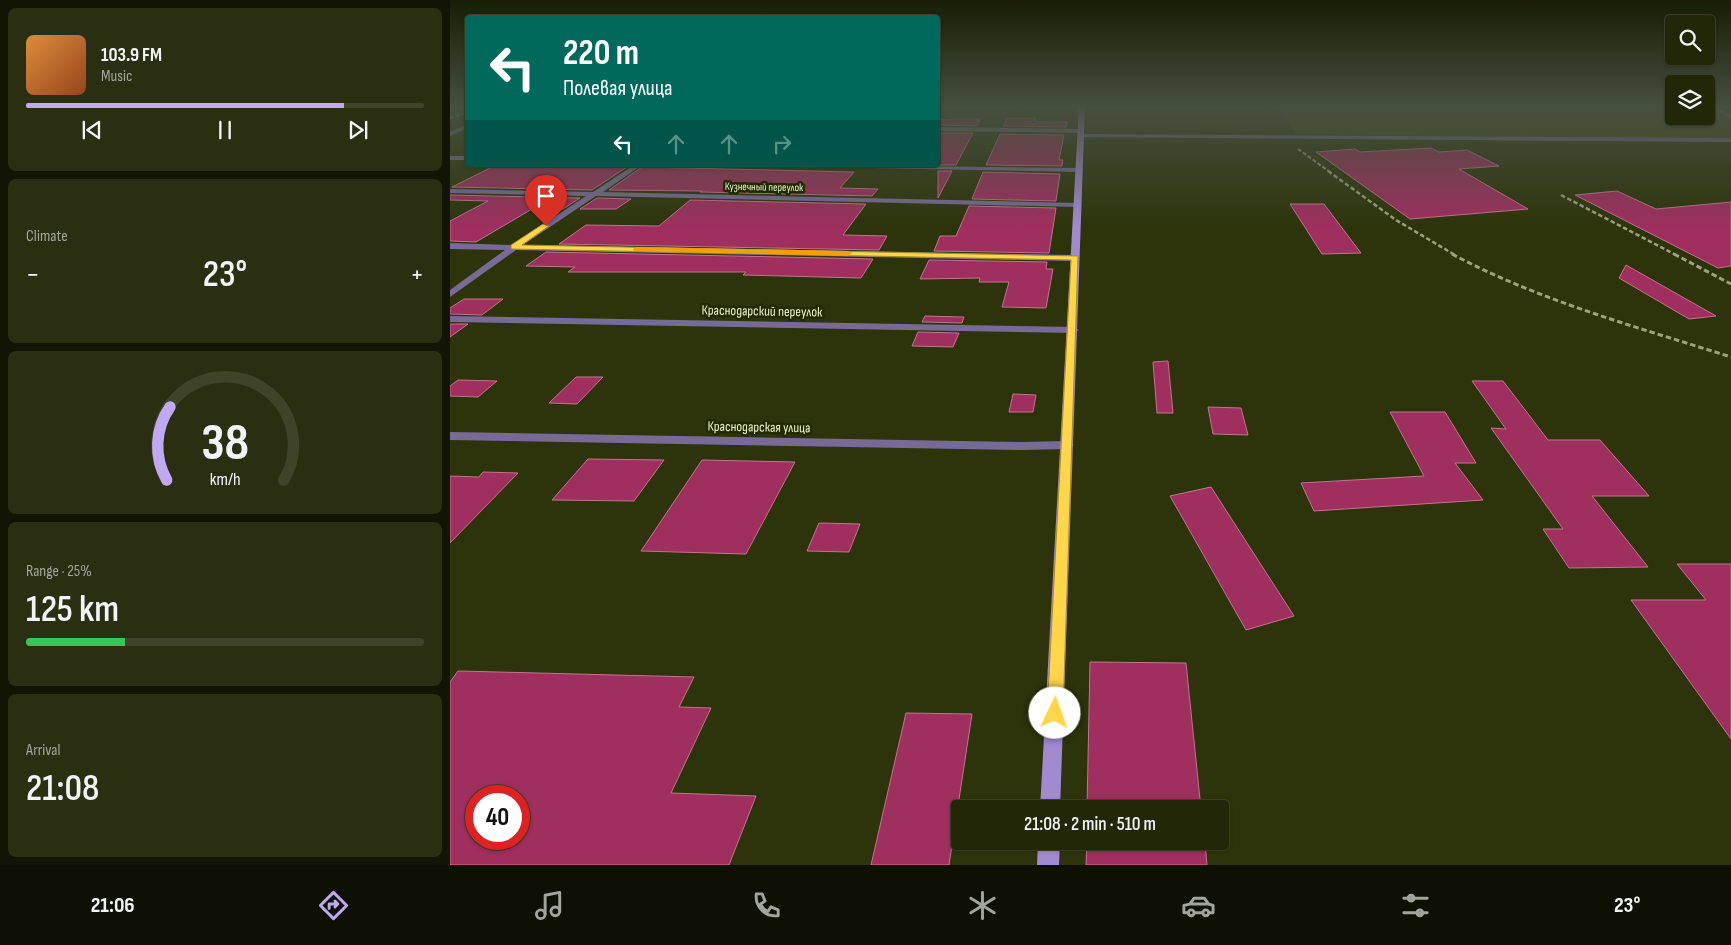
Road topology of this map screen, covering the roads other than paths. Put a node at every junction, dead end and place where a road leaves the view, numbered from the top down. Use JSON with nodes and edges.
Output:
{"nodes":[{"id":1,"x":1081,"y":146,"type":"edge"},
{"id":2,"x":450,"y":158,"type":"edge"},
{"id":3,"x":465,"y":158,"type":"edge"},
{"id":4,"x":636,"y":167,"type":"edge"},
{"id":5,"x":921,"y":167,"type":"edge"},
{"id":6,"x":1080,"y":170,"type":"junction"},
{"id":7,"x":450,"y":191,"type":"edge"},
{"id":8,"x":593,"y":194,"type":"junction"},
{"id":9,"x":1078,"y":205,"type":"junction"},
{"id":10,"x":450,"y":246,"type":"edge"},
{"id":11,"x":514,"y":247,"type":"junction"},
{"id":12,"x":1076,"y":258,"type":"junction"},
{"id":13,"x":450,"y":294,"type":"edge"},
{"id":14,"x":450,"y":319,"type":"edge"},
{"id":15,"x":1074,"y":330,"type":"junction"},
{"id":16,"x":450,"y":436,"type":"edge"},
{"id":17,"x":1068,"y":445,"type":"junction"},
{"id":18,"x":1050,"y":800,"type":"edge"},
{"id":19,"x":1049,"y":850,"type":"edge"},
{"id":20,"x":1048,"y":865,"type":"edge"}],
"edges":[{"from":1,"to":6,"type":"street"},
{"from":2,"to":3,"type":"street"},
{"from":4,"to":8,"type":"street"},
{"from":5,"to":6,"type":"street"},
{"from":6,"to":9,"type":"street"},
{"from":7,"to":8,"type":"street","name":"Кузнечный переулок"},
{"from":8,"to":9,"type":"street","name":"Кузнечный переулок"},
{"from":8,"to":11,"type":"street"},
{"from":9,"to":12,"type":"street"},
{"from":10,"to":11,"type":"street"},
{"from":11,"to":12,"type":"street"},
{"from":11,"to":13,"type":"street"},
{"from":12,"to":15,"type":"street"},
{"from":14,"to":15,"type":"street","name":"Краснодарский переулок"},
{"from":15,"to":17,"type":"street"},
{"from":16,"to":17,"type":"street","name":"Краснодарская улица"},
{"from":17,"to":18,"type":"street"},
{"from":19,"to":20,"type":"street"}]}
